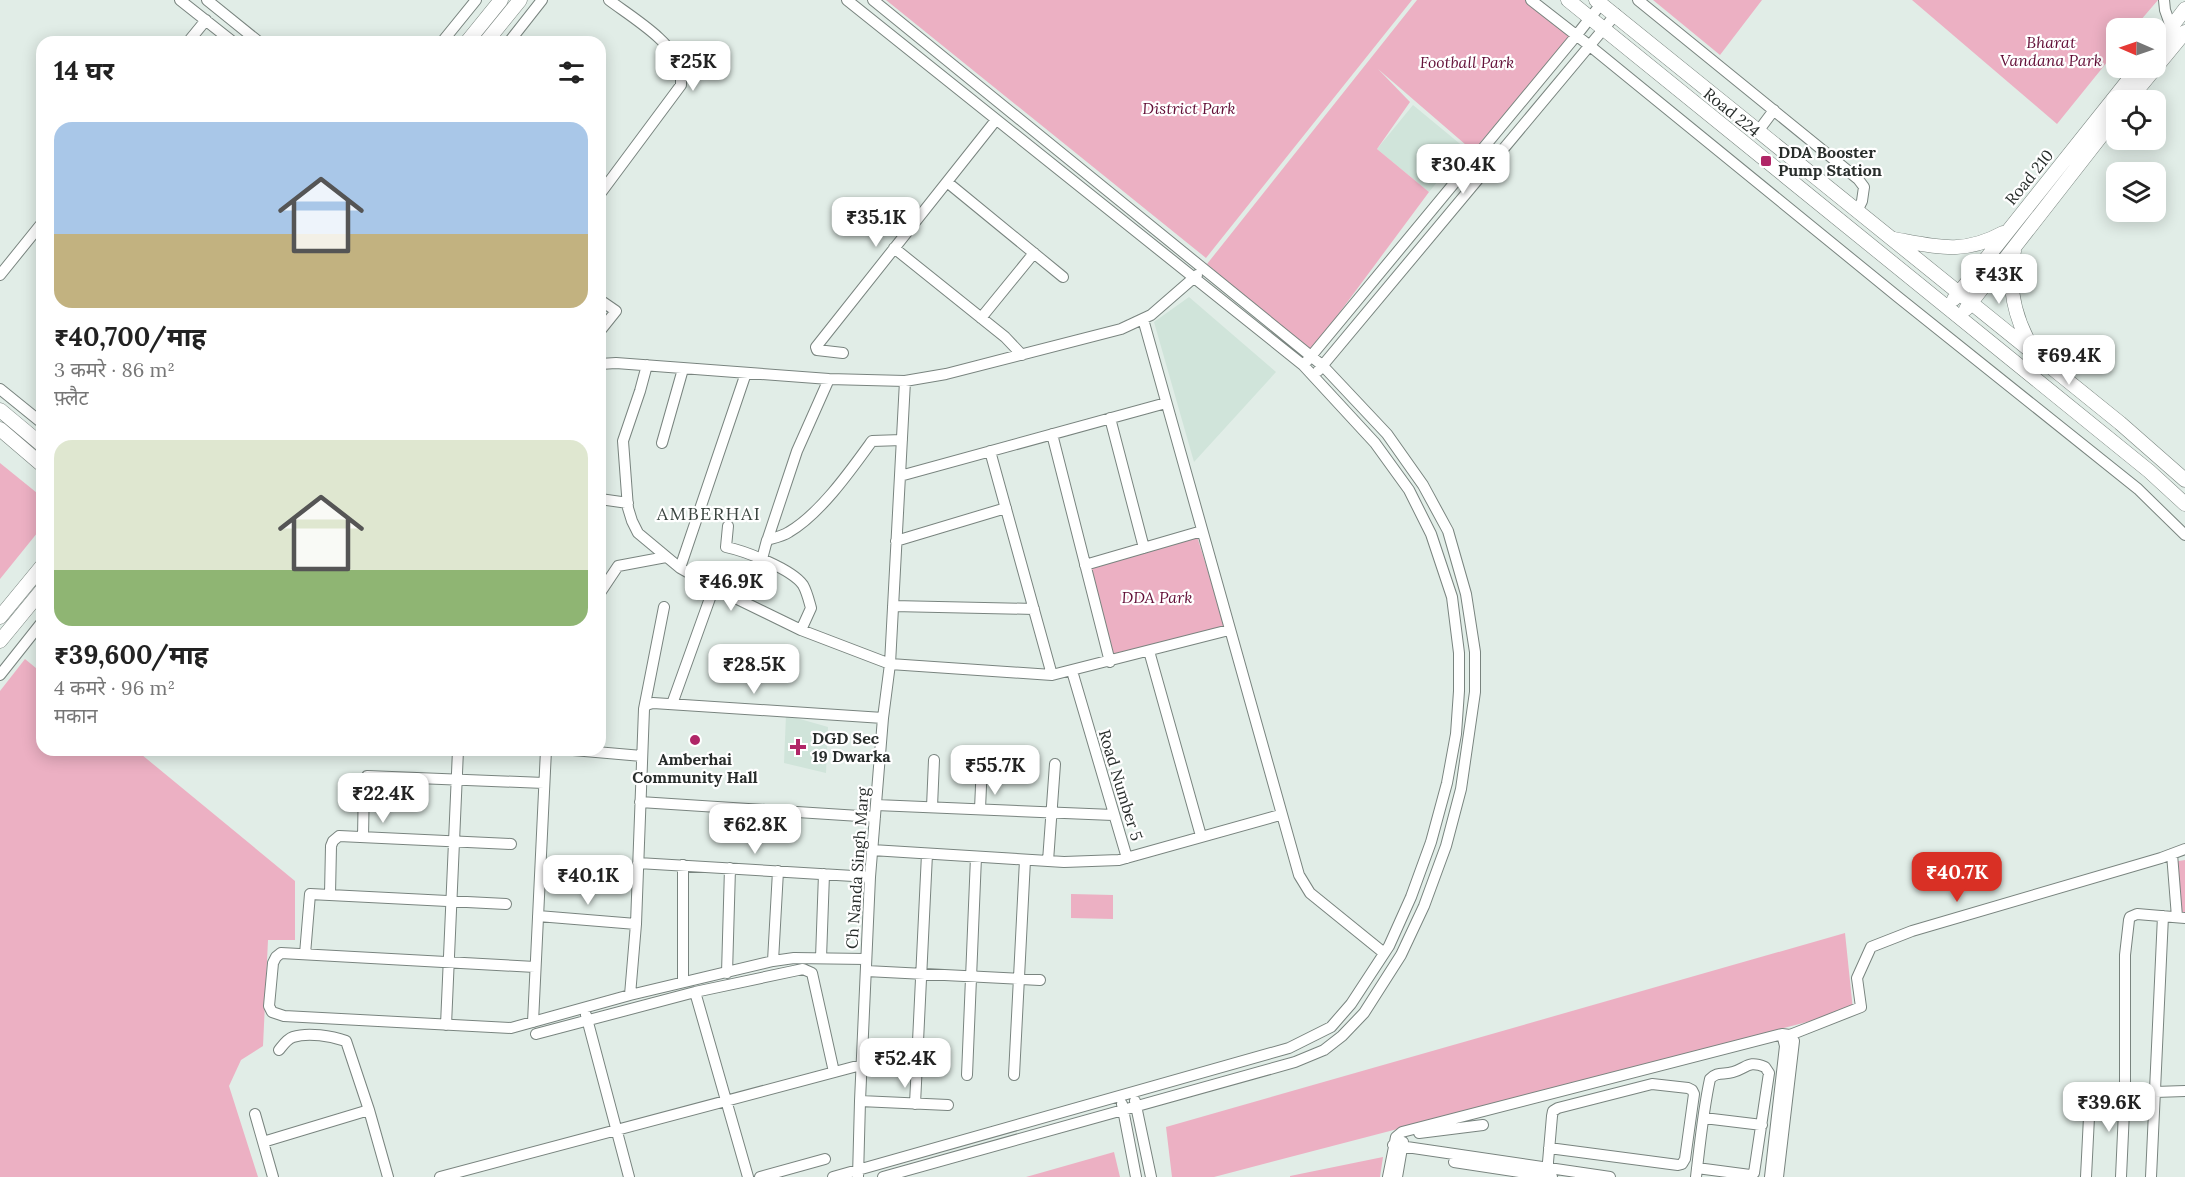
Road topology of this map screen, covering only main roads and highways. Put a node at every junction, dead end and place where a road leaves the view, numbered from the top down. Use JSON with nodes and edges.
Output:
{"nodes":[{"id":1,"x":501,"y":0,"type":"edge"},
{"id":2,"x":520,"y":0,"type":"edge"},
{"id":3,"x":1568,"y":0,"type":"edge"},
{"id":4,"x":1598,"y":2,"type":"edge"},
{"id":5,"x":2185,"y":9,"type":"edge"},
{"id":6,"x":2185,"y":32,"type":"edge"},
{"id":7,"x":472,"y":36,"type":"edge"},
{"id":8,"x":491,"y":36,"type":"edge"},
{"id":9,"x":2166,"y":38,"type":"edge"},
{"id":10,"x":2166,"y":45,"type":"edge"},
{"id":11,"x":2136,"y":78,"type":"edge"},
{"id":12,"x":2106,"y":130,"type":"edge"},
{"id":13,"x":2008,"y":230,"type":"junction"},
{"id":14,"x":1892,"y":239,"type":"junction"},
{"id":15,"x":2015,"y":246,"type":"junction"},
{"id":16,"x":1959,"y":293,"type":"junction"},
{"id":17,"x":1971,"y":303,"type":"junction"},
{"id":18,"x":1947,"y":308,"type":"junction"},
{"id":19,"x":1960,"y":318,"type":"junction"},
{"id":20,"x":2035,"y":354,"type":"junction"},
{"id":21,"x":0,"y":410,"type":"edge"},
{"id":22,"x":0,"y":429,"type":"edge"},
{"id":23,"x":36,"y":440,"type":"edge"},
{"id":24,"x":36,"y":460,"type":"edge"},
{"id":25,"x":2185,"y":480,"type":"edge"},
{"id":26,"x":2182,"y":501,"type":"edge"},
{"id":27,"x":36,"y":573,"type":"edge"},
{"id":28,"x":36,"y":597,"type":"edge"},
{"id":29,"x":0,"y":617,"type":"edge"},
{"id":30,"x":0,"y":641,"type":"edge"}],
"edges":[{"from":1,"to":7,"type":"main road"},
{"from":2,"to":8,"type":"main road"},
{"from":3,"to":18,"type":"main road","name":"Road 224"},
{"from":4,"to":14,"type":"main road","name":"Road 224"},
{"from":5,"to":9,"type":"main road","name":"Road 210"},
{"from":6,"to":10,"type":"main road","name":"Road 210"},
{"from":11,"to":13,"type":"main road","name":"Road 210"},
{"from":12,"to":15,"type":"main road","name":"Road 210"},
{"from":13,"to":14,"type":"main road"},
{"from":13,"to":16,"type":"main road","name":"Road 210"},
{"from":14,"to":16,"type":"main road","name":"Road 224"},
{"from":15,"to":17,"type":"main road","name":"Road 210"},
{"from":15,"to":20,"type":"main road"},
{"from":16,"to":17,"type":"main road","name":"Road 224"},
{"from":16,"to":18,"type":"main road","name":"Road 210"},
{"from":17,"to":19,"type":"main road","name":"Road 210"},
{"from":17,"to":20,"type":"main road","name":"Road 224"},
{"from":18,"to":19,"type":"main road","name":"Road 224"},
{"from":19,"to":26,"type":"main road","name":"Road 224"},
{"from":20,"to":25,"type":"main road","name":"Road 224"},
{"from":21,"to":23,"type":"main road"},
{"from":22,"to":24,"type":"main road"},
{"from":27,"to":29,"type":"main road"},
{"from":28,"to":30,"type":"main road"}]}
